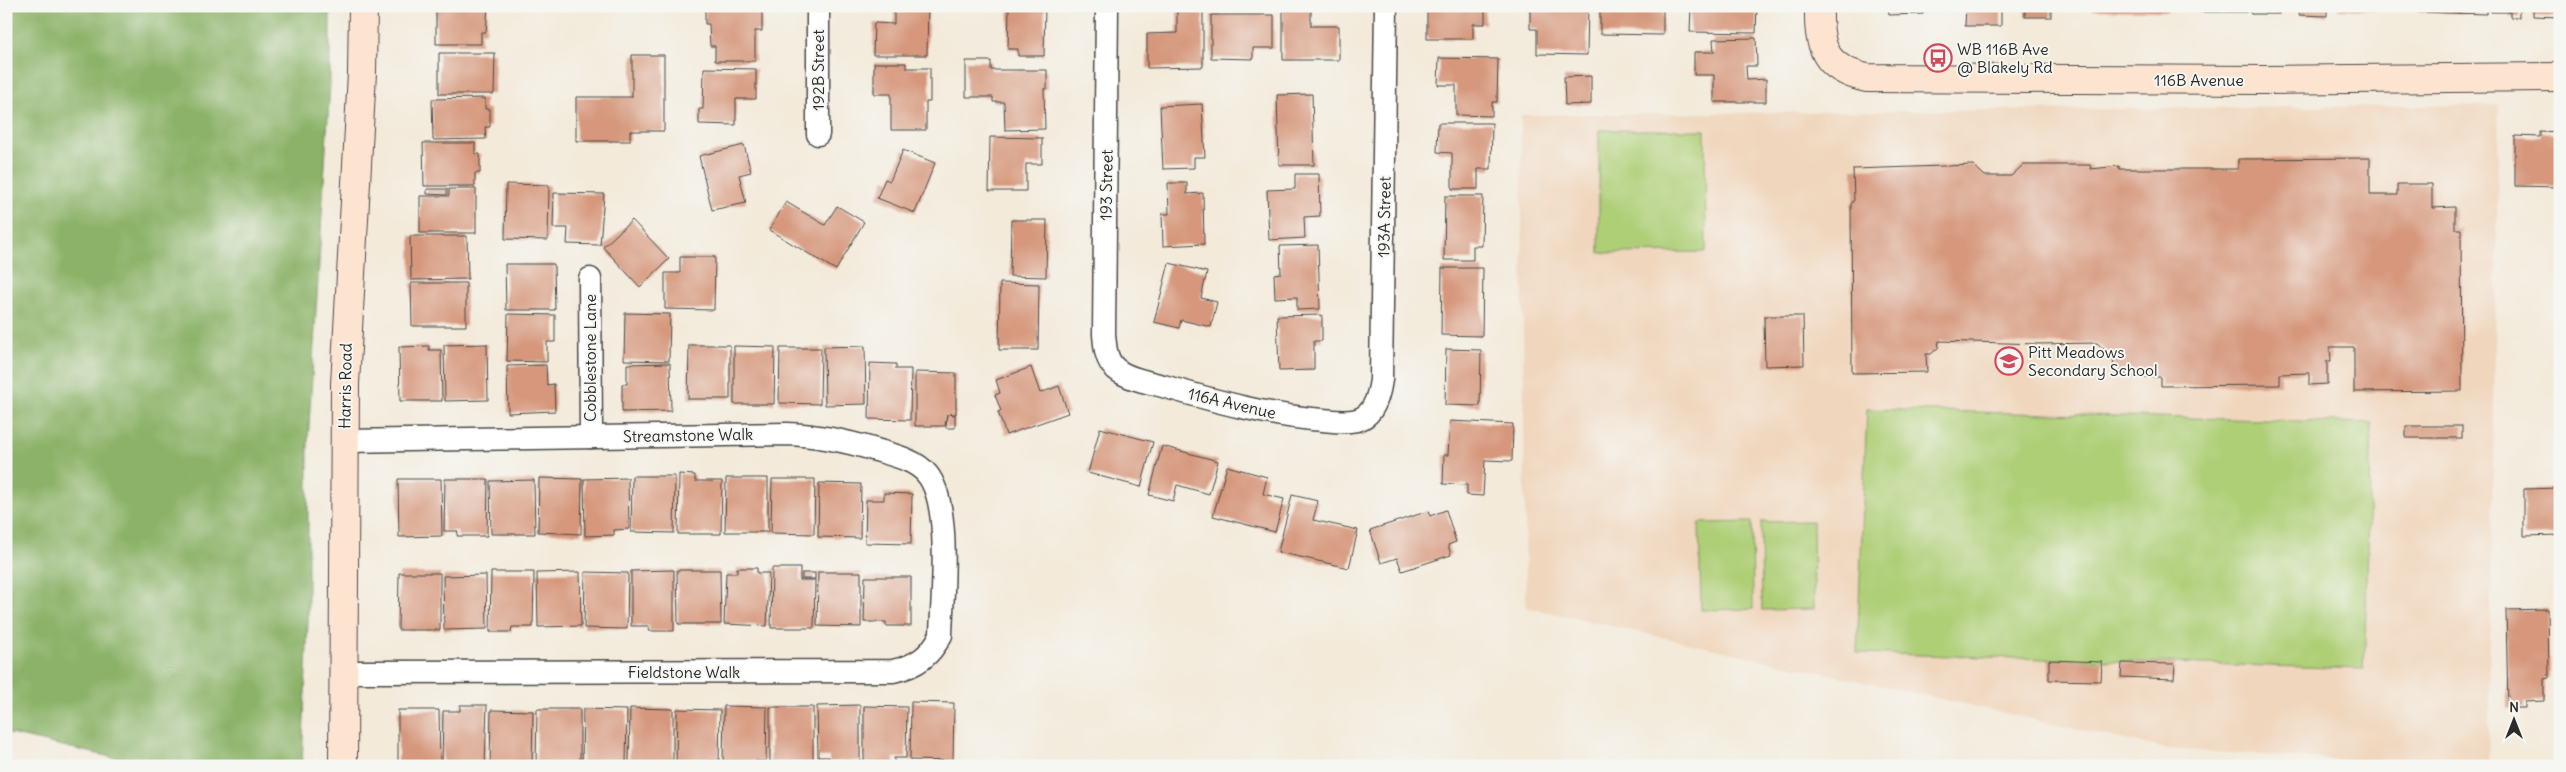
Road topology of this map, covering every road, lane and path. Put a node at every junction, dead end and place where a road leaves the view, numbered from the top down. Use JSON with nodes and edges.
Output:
{"nodes":[{"id":1,"x":363,"y":6,"type":"edge"},
{"id":2,"x":818,"y":6,"type":"edge"},
{"id":3,"x":1107,"y":6,"type":"edge"},
{"id":4,"x":1386,"y":6,"type":"edge"},
{"id":5,"x":1819,"y":6,"type":"edge"},
{"id":6,"x":2560,"y":77,"type":"edge"},
{"id":7,"x":818,"y":134,"type":"dead end"},
{"id":8,"x":590,"y":279,"type":"dead end"},
{"id":9,"x":1110,"y":363,"type":"joint"},
{"id":10,"x":1359,"y":420,"type":"joint"},
{"id":11,"x":591,"y":437,"type":"junction"},
{"id":12,"x":344,"y":441,"type":"junction"},
{"id":13,"x":942,"y":568,"type":"joint"},
{"id":14,"x":344,"y":672,"type":"junction"},
{"id":15,"x":343,"y":766,"type":"edge"}],
"edges":[{"from":1,"to":12,"type":"street","name":"Harris Road"},
{"from":2,"to":7,"type":"street","name":"192B Street"},
{"from":3,"to":9,"type":"street","name":"193 Street"},
{"from":4,"to":10,"type":"street","name":"193A Street"},
{"from":5,"to":6,"type":"street","name":"116B Avenue"},
{"from":8,"to":11,"type":"street","name":"Cobblestone Lane"},
{"from":9,"to":10,"type":"street","name":"116A Avenue"},
{"from":11,"to":12,"type":"street","name":"Streamstone Walk"},
{"from":11,"to":13,"type":"street","name":"Streamstone Walk"},
{"from":12,"to":14,"type":"street","name":"Harris Road"},
{"from":13,"to":14,"type":"street","name":"Fieldstone Walk"},
{"from":14,"to":15,"type":"street","name":"Harris Road"}]}
